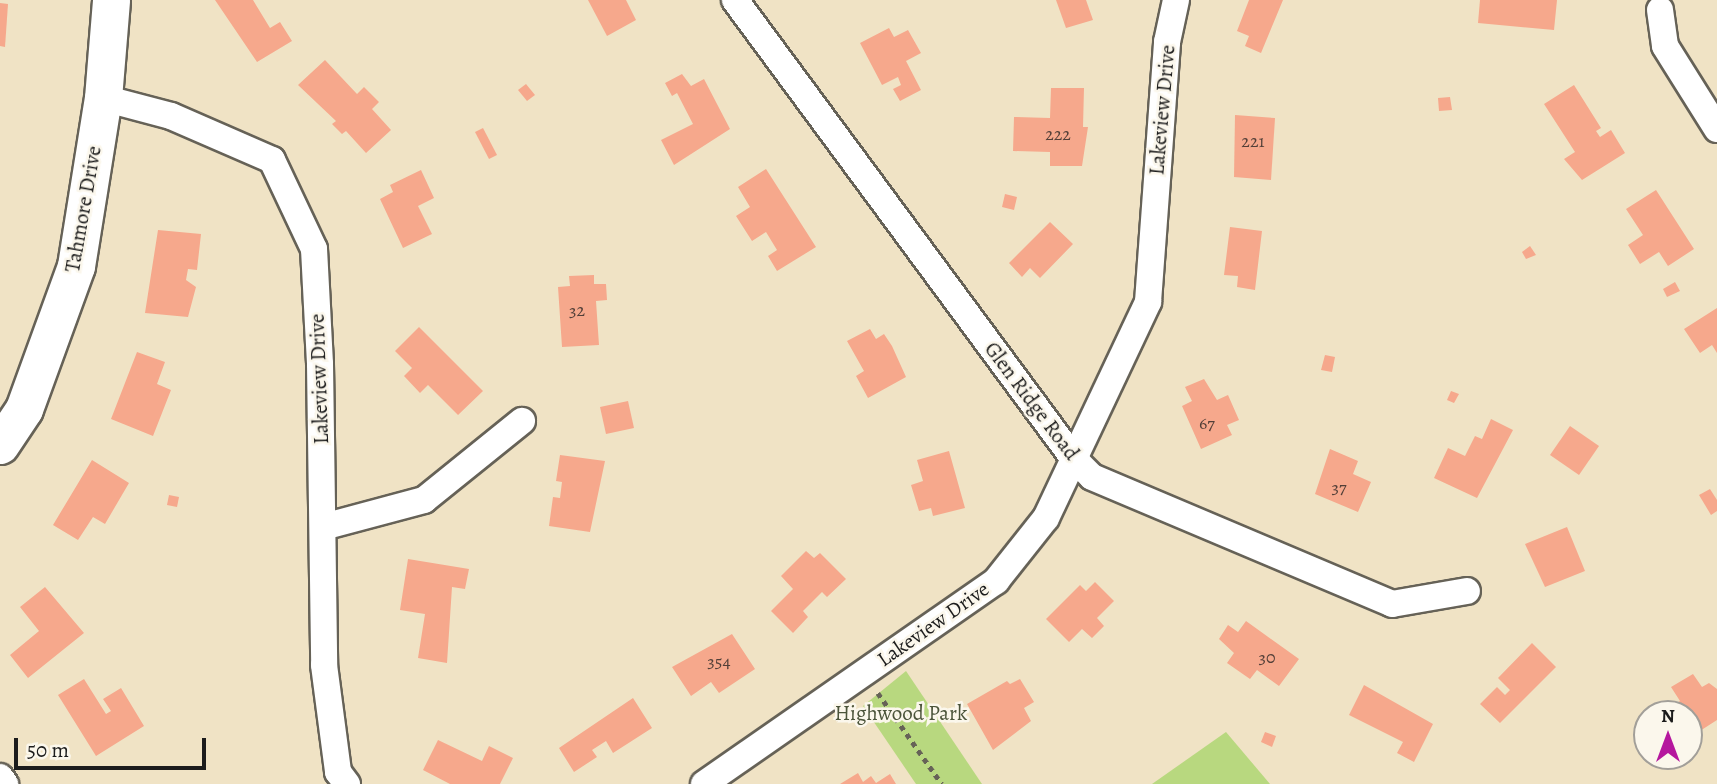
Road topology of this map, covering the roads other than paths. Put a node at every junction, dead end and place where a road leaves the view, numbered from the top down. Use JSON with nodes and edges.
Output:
{"nodes":[{"id":1,"x":111,"y":0,"type":"edge"},
{"id":2,"x":735,"y":0,"type":"edge"},
{"id":3,"x":1176,"y":0,"type":"edge"},
{"id":4,"x":1660,"y":10,"type":"dead end"},
{"id":5,"x":103,"y":98,"type":"junction"},
{"id":6,"x":1717,"y":129,"type":"edge"},
{"id":7,"x":522,"y":421,"type":"dead end"},
{"id":8,"x":0,"y":445,"type":"edge"},
{"id":9,"x":1074,"y":459,"type":"junction"},
{"id":10,"x":323,"y":527,"type":"junction"},
{"id":11,"x":1467,"y":591,"type":"dead end"},
{"id":12,"x":0,"y":777,"type":"edge"},
{"id":13,"x":5,"y":784,"type":"edge"},
{"id":14,"x":347,"y":784,"type":"edge"},
{"id":15,"x":704,"y":784,"type":"edge"}],
"edges":[{"from":1,"to":5,"type":"street","name":"Tahmore Drive"},
{"from":2,"to":9,"type":"street","name":"Glen Ridge Road"},
{"from":3,"to":9,"type":"street","name":"Lakeview Drive"},
{"from":4,"to":6,"type":"street"},
{"from":5,"to":8,"type":"street","name":"Tahmore Drive"},
{"from":5,"to":10,"type":"street","name":"Lakeview Drive"},
{"from":7,"to":10,"type":"street"},
{"from":9,"to":11,"type":"street","name":"Glen Ridge Road"},
{"from":9,"to":15,"type":"street","name":"Lakeview Drive"},
{"from":10,"to":14,"type":"street","name":"Lakeview Drive"},
{"from":12,"to":13,"type":"street"}]}
